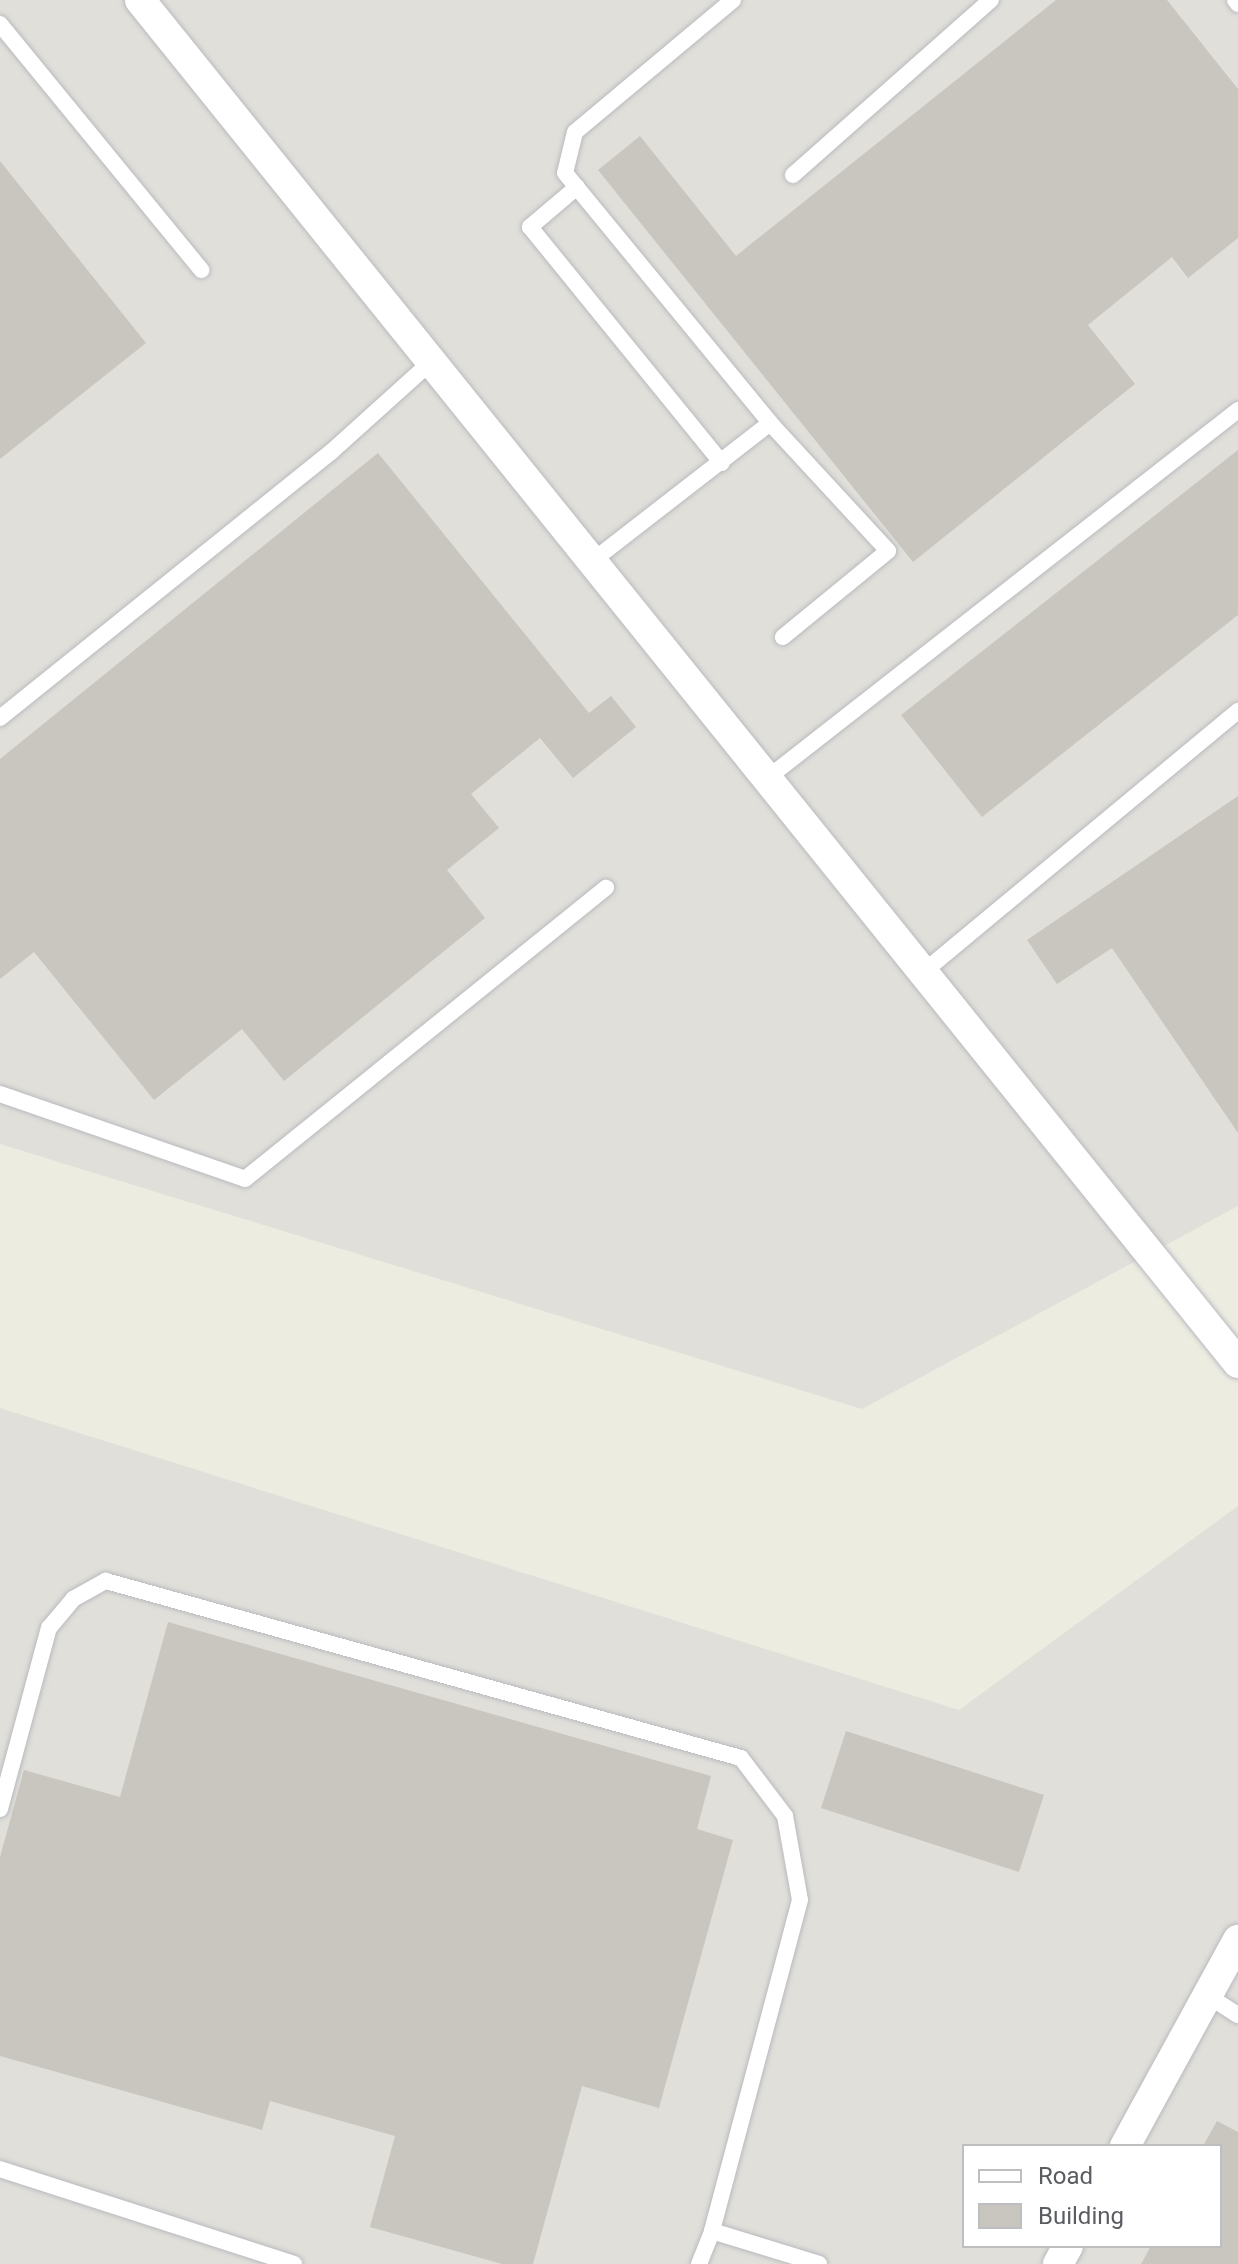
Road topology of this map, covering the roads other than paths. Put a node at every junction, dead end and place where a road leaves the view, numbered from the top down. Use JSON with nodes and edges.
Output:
{"nodes":[{"id":1,"x":140,"y":0,"type":"edge"},
{"id":2,"x":733,"y":0,"type":"edge"},
{"id":3,"x":991,"y":0,"type":"edge"},
{"id":4,"x":0,"y":24,"type":"edge"},
{"id":5,"x":793,"y":175,"type":"dead end"},
{"id":6,"x":577,"y":187,"type":"junction"},
{"id":7,"x":201,"y":270,"type":"dead end"},
{"id":8,"x":431,"y":362,"type":"junction"},
{"id":9,"x":1238,"y":410,"type":"edge"},
{"id":10,"x":770,"y":423,"type":"junction"},
{"id":11,"x":722,"y":463,"type":"junction"},
{"id":12,"x":591,"y":562,"type":"junction"},
{"id":13,"x":783,"y":637,"type":"dead end"},
{"id":14,"x":1238,"y":711,"type":"edge"},
{"id":15,"x":0,"y":718,"type":"edge"},
{"id":16,"x":765,"y":780,"type":"junction"},
{"id":17,"x":606,"y":888,"type":"dead end"},
{"id":18,"x":921,"y":974,"type":"junction"},
{"id":19,"x":0,"y":1094,"type":"edge"},
{"id":20,"x":1238,"y":1363,"type":"edge"},
{"id":21,"x":0,"y":1809,"type":"edge"},
{"id":22,"x":1238,"y":1940,"type":"edge"},
{"id":23,"x":1210,"y":1997,"type":"junction"},
{"id":24,"x":1238,"y":2015,"type":"edge"},
{"id":25,"x":1126,"y":2144,"type":"edge"},
{"id":26,"x":0,"y":2169,"type":"edge"},
{"id":27,"x":712,"y":2231,"type":"junction"},
{"id":28,"x":294,"y":2264,"type":"edge"},
{"id":29,"x":699,"y":2264,"type":"edge"},
{"id":30,"x":819,"y":2264,"type":"edge"}],
"edges":[{"from":1,"to":8,"type":"street"},
{"from":2,"to":6,"type":"lane"},
{"from":3,"to":5,"type":"lane"},
{"from":4,"to":7,"type":"lane"},
{"from":6,"to":10,"type":"lane"},
{"from":6,"to":11,"type":"lane"},
{"from":8,"to":12,"type":"street"},
{"from":8,"to":15,"type":"lane"},
{"from":9,"to":16,"type":"lane"},
{"from":10,"to":11,"type":"lane"},
{"from":10,"to":13,"type":"lane"},
{"from":11,"to":12,"type":"lane"},
{"from":12,"to":16,"type":"street"},
{"from":14,"to":18,"type":"lane"},
{"from":16,"to":18,"type":"street"},
{"from":17,"to":19,"type":"lane"},
{"from":18,"to":20,"type":"street"},
{"from":21,"to":27,"type":"lane"},
{"from":22,"to":23,"type":"street"},
{"from":23,"to":24,"type":"lane"},
{"from":23,"to":25,"type":"street"},
{"from":26,"to":28,"type":"lane"},
{"from":27,"to":29,"type":"lane"},
{"from":27,"to":30,"type":"lane"}]}
